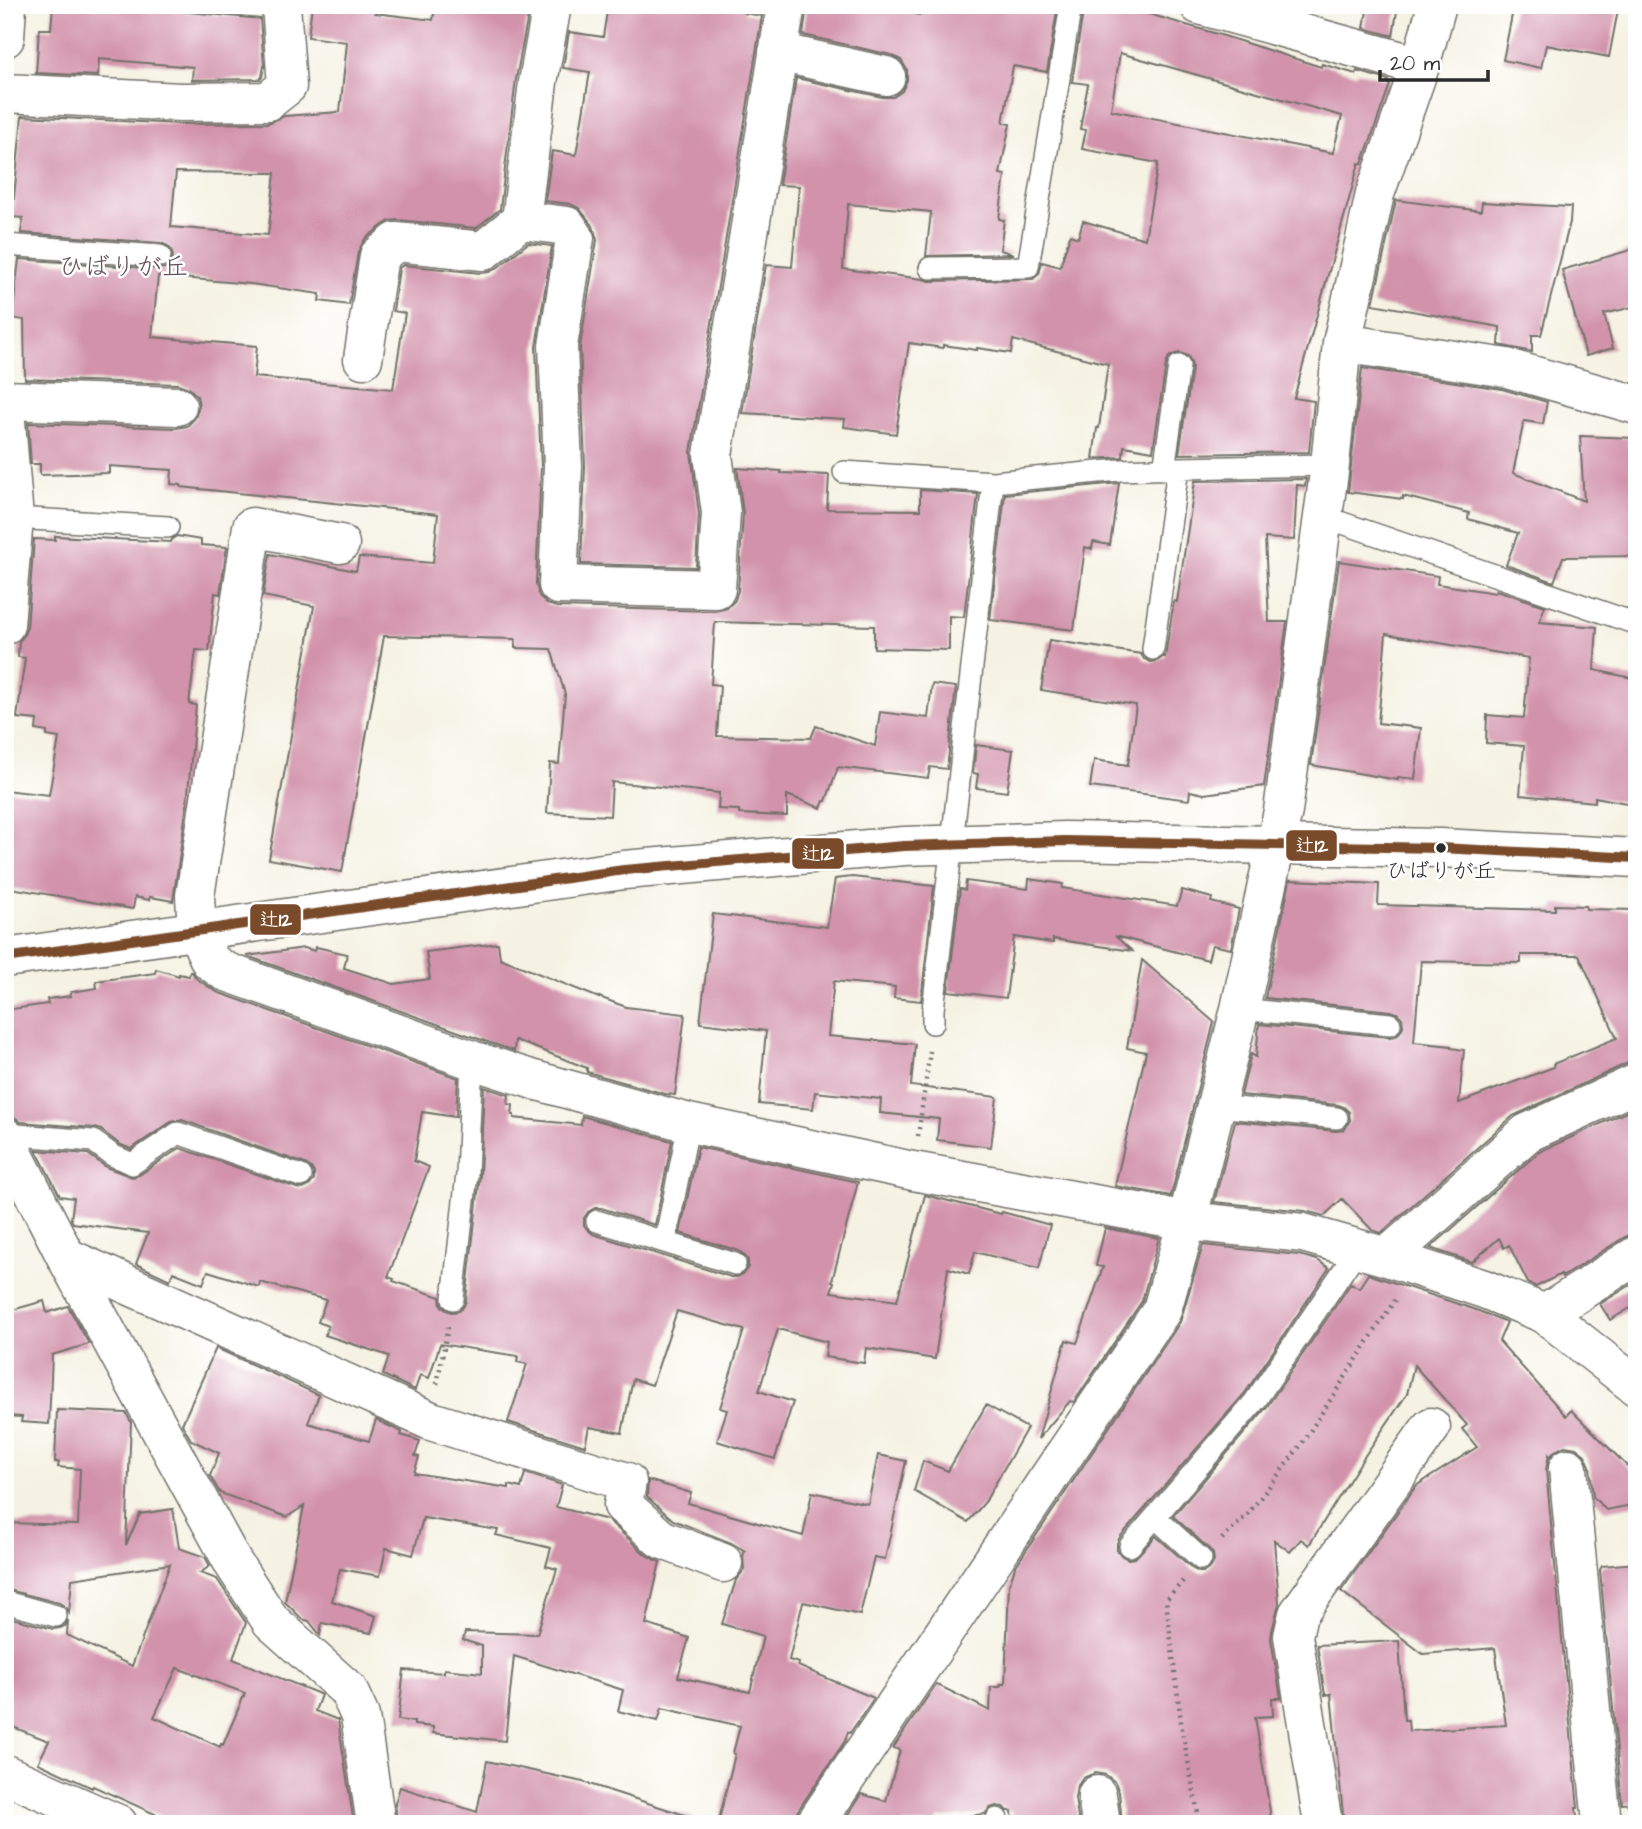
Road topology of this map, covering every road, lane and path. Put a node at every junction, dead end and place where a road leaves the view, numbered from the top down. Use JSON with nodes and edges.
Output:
{"nodes":[{"id":1,"x":7,"y":5,"type":"edge"},
{"id":2,"x":281,"y":5,"type":"edge"},
{"id":3,"x":552,"y":5,"type":"edge"},
{"id":4,"x":786,"y":5,"type":"edge"},
{"id":5,"x":1071,"y":5,"type":"edge"},
{"id":6,"x":1199,"y":5,"type":"edge"},
{"id":7,"x":1437,"y":5,"type":"edge"},
{"id":8,"x":5,"y":38,"type":"edge"},
{"id":9,"x":778,"y":52,"type":"junction"},
{"id":10,"x":1420,"y":66,"type":"junction"},
{"id":11,"x":886,"y":76,"type":"dead end"},
{"id":12,"x":5,"y":93,"type":"edge"},
{"id":13,"x":521,"y":220,"type":"junction"},
{"id":14,"x":5,"y":244,"type":"edge"},
{"id":15,"x":160,"y":256,"type":"dead end"},
{"id":16,"x":930,"y":268,"type":"dead end"},
{"id":17,"x":1342,"y":343,"type":"junction"},
{"id":18,"x":363,"y":359,"type":"dead end"},
{"id":19,"x":1179,"y":366,"type":"dead end"},
{"id":20,"x":5,"y":400,"type":"edge"},
{"id":21,"x":1637,"y":405,"type":"edge"},
{"id":22,"x":177,"y":406,"type":"dead end"},
{"id":23,"x":5,"y":410,"type":"edge"},
{"id":24,"x":1330,"y":465,"type":"junction"},
{"id":25,"x":1171,"y":468,"type":"junction"},
{"id":26,"x":844,"y":472,"type":"dead end"},
{"id":27,"x":993,"y":482,"type":"junction"},
{"id":28,"x":1322,"y":516,"type":"junction"},
{"id":29,"x":14,"y":519,"type":"junction"},
{"id":30,"x":168,"y":527,"type":"dead end"},
{"id":31,"x":340,"y":544,"type":"dead end"},
{"id":32,"x":1637,"y":624,"type":"edge"},
{"id":33,"x":5,"y":625,"type":"edge"},
{"id":34,"x":1153,"y":649,"type":"dead end"},
{"id":35,"x":952,"y":844,"type":"junction"},
{"id":36,"x":1274,"y":845,"type":"junction"},
{"id":37,"x":1637,"y":858,"type":"edge"},
{"id":38,"x":197,"y":932,"type":"junction"},
{"id":39,"x":5,"y":958,"type":"edge"},
{"id":40,"x":1240,"y":1009,"type":"junction"},
{"id":41,"x":933,"y":1023,"type":"joint"},
{"id":42,"x":1390,"y":1024,"type":"dead end"},
{"id":43,"x":472,"y":1060,"type":"junction"},
{"id":44,"x":1637,"y":1083,"type":"edge"},
{"id":45,"x":1216,"y":1105,"type":"junction"},
{"id":46,"x":1337,"y":1118,"type":"dead end"},
{"id":47,"x":689,"y":1122,"type":"junction"},
{"id":48,"x":5,"y":1136,"type":"edge"},
{"id":49,"x":913,"y":1171,"type":"junction"},
{"id":50,"x":301,"y":1176,"type":"dead end"},
{"id":51,"x":597,"y":1221,"type":"dead end"},
{"id":52,"x":1187,"y":1221,"type":"junction"},
{"id":53,"x":665,"y":1242,"type":"junction"},
{"id":54,"x":1637,"y":1255,"type":"edge"},
{"id":55,"x":66,"y":1257,"type":"junction"},
{"id":56,"x":1387,"y":1257,"type":"junction"},
{"id":57,"x":736,"y":1264,"type":"dead end"},
{"id":58,"x":453,"y":1299,"type":"joint"},
{"id":59,"x":1545,"y":1314,"type":"junction"},
{"id":60,"x":1637,"y":1387,"type":"edge"},
{"id":61,"x":431,"y":1420,"type":"junction"},
{"id":62,"x":1431,"y":1427,"type":"dead end"},
{"id":63,"x":1568,"y":1468,"type":"dead end"},
{"id":64,"x":1156,"y":1518,"type":"junction"},
{"id":65,"x":1130,"y":1546,"type":"dead end"},
{"id":66,"x":1202,"y":1559,"type":"junction"},
{"id":67,"x":723,"y":1563,"type":"dead end"},
{"id":68,"x":5,"y":1601,"type":"edge"},
{"id":69,"x":57,"y":1616,"type":"dead end"},
{"id":70,"x":5,"y":1774,"type":"edge"},
{"id":71,"x":118,"y":1824,"type":"edge"},
{"id":72,"x":376,"y":1824,"type":"edge"},
{"id":73,"x":815,"y":1824,"type":"edge"},
{"id":74,"x":1200,"y":1824,"type":"edge"},
{"id":75,"x":1323,"y":1824,"type":"edge"},
{"id":76,"x":1602,"y":1824,"type":"edge"}],
"edges":[{"from":1,"to":8,"type":"street"},
{"from":2,"to":12,"type":"street"},
{"from":3,"to":13,"type":"street"},
{"from":4,"to":9,"type":"street"},
{"from":5,"to":16,"type":"lane"},
{"from":6,"to":10,"type":"street"},
{"from":7,"to":10,"type":"street"},
{"from":9,"to":11,"type":"street"},
{"from":9,"to":13,"type":"street"},
{"from":10,"to":17,"type":"street"},
{"from":13,"to":18,"type":"street"},
{"from":14,"to":15,"type":"lane"},
{"from":17,"to":21,"type":"street"},
{"from":17,"to":24,"type":"street"},
{"from":19,"to":25,"type":"lane"},
{"from":20,"to":22,"type":"street"},
{"from":23,"to":29,"type":"street"},
{"from":24,"to":25,"type":"lane"},
{"from":24,"to":28,"type":"street"},
{"from":25,"to":27,"type":"lane"},
{"from":25,"to":34,"type":"lane"},
{"from":26,"to":27,"type":"lane"},
{"from":27,"to":35,"type":"lane"},
{"from":28,"to":32,"type":"lane"},
{"from":28,"to":36,"type":"street"},
{"from":29,"to":30,"type":"lane"},
{"from":29,"to":33,"type":"street"},
{"from":31,"to":38,"type":"street"},
{"from":35,"to":36,"type":"street"},
{"from":35,"to":38,"type":"street"},
{"from":35,"to":41,"type":"lane"},
{"from":36,"to":37,"type":"street"},
{"from":36,"to":40,"type":"street"},
{"from":38,"to":39,"type":"street"},
{"from":38,"to":43,"type":"street"},
{"from":40,"to":42,"type":"lane"},
{"from":40,"to":45,"type":"street"},
{"from":41,"to":49,"type":"path"},
{"from":43,"to":47,"type":"street"},
{"from":43,"to":58,"type":"lane"},
{"from":44,"to":56,"type":"street"},
{"from":45,"to":46,"type":"lane"},
{"from":45,"to":52,"type":"street"},
{"from":47,"to":49,"type":"street"},
{"from":47,"to":53,"type":"lane"},
{"from":48,"to":50,"type":"lane"},
{"from":48,"to":55,"type":"street"},
{"from":49,"to":52,"type":"street"},
{"from":51,"to":53,"type":"lane"},
{"from":52,"to":56,"type":"street"},
{"from":52,"to":73,"type":"street"},
{"from":53,"to":57,"type":"lane"},
{"from":54,"to":59,"type":"street"},
{"from":55,"to":61,"type":"street"},
{"from":55,"to":72,"type":"street"},
{"from":56,"to":59,"type":"street"},
{"from":56,"to":64,"type":"lane"},
{"from":56,"to":66,"type":"path"},
{"from":58,"to":61,"type":"path"},
{"from":59,"to":60,"type":"street"},
{"from":61,"to":67,"type":"street"},
{"from":62,"to":75,"type":"street"},
{"from":63,"to":76,"type":"street"},
{"from":64,"to":65,"type":"lane"},
{"from":64,"to":66,"type":"lane"},
{"from":66,"to":74,"type":"path"},
{"from":68,"to":69,"type":"lane"},
{"from":70,"to":71,"type":"street"}]}
